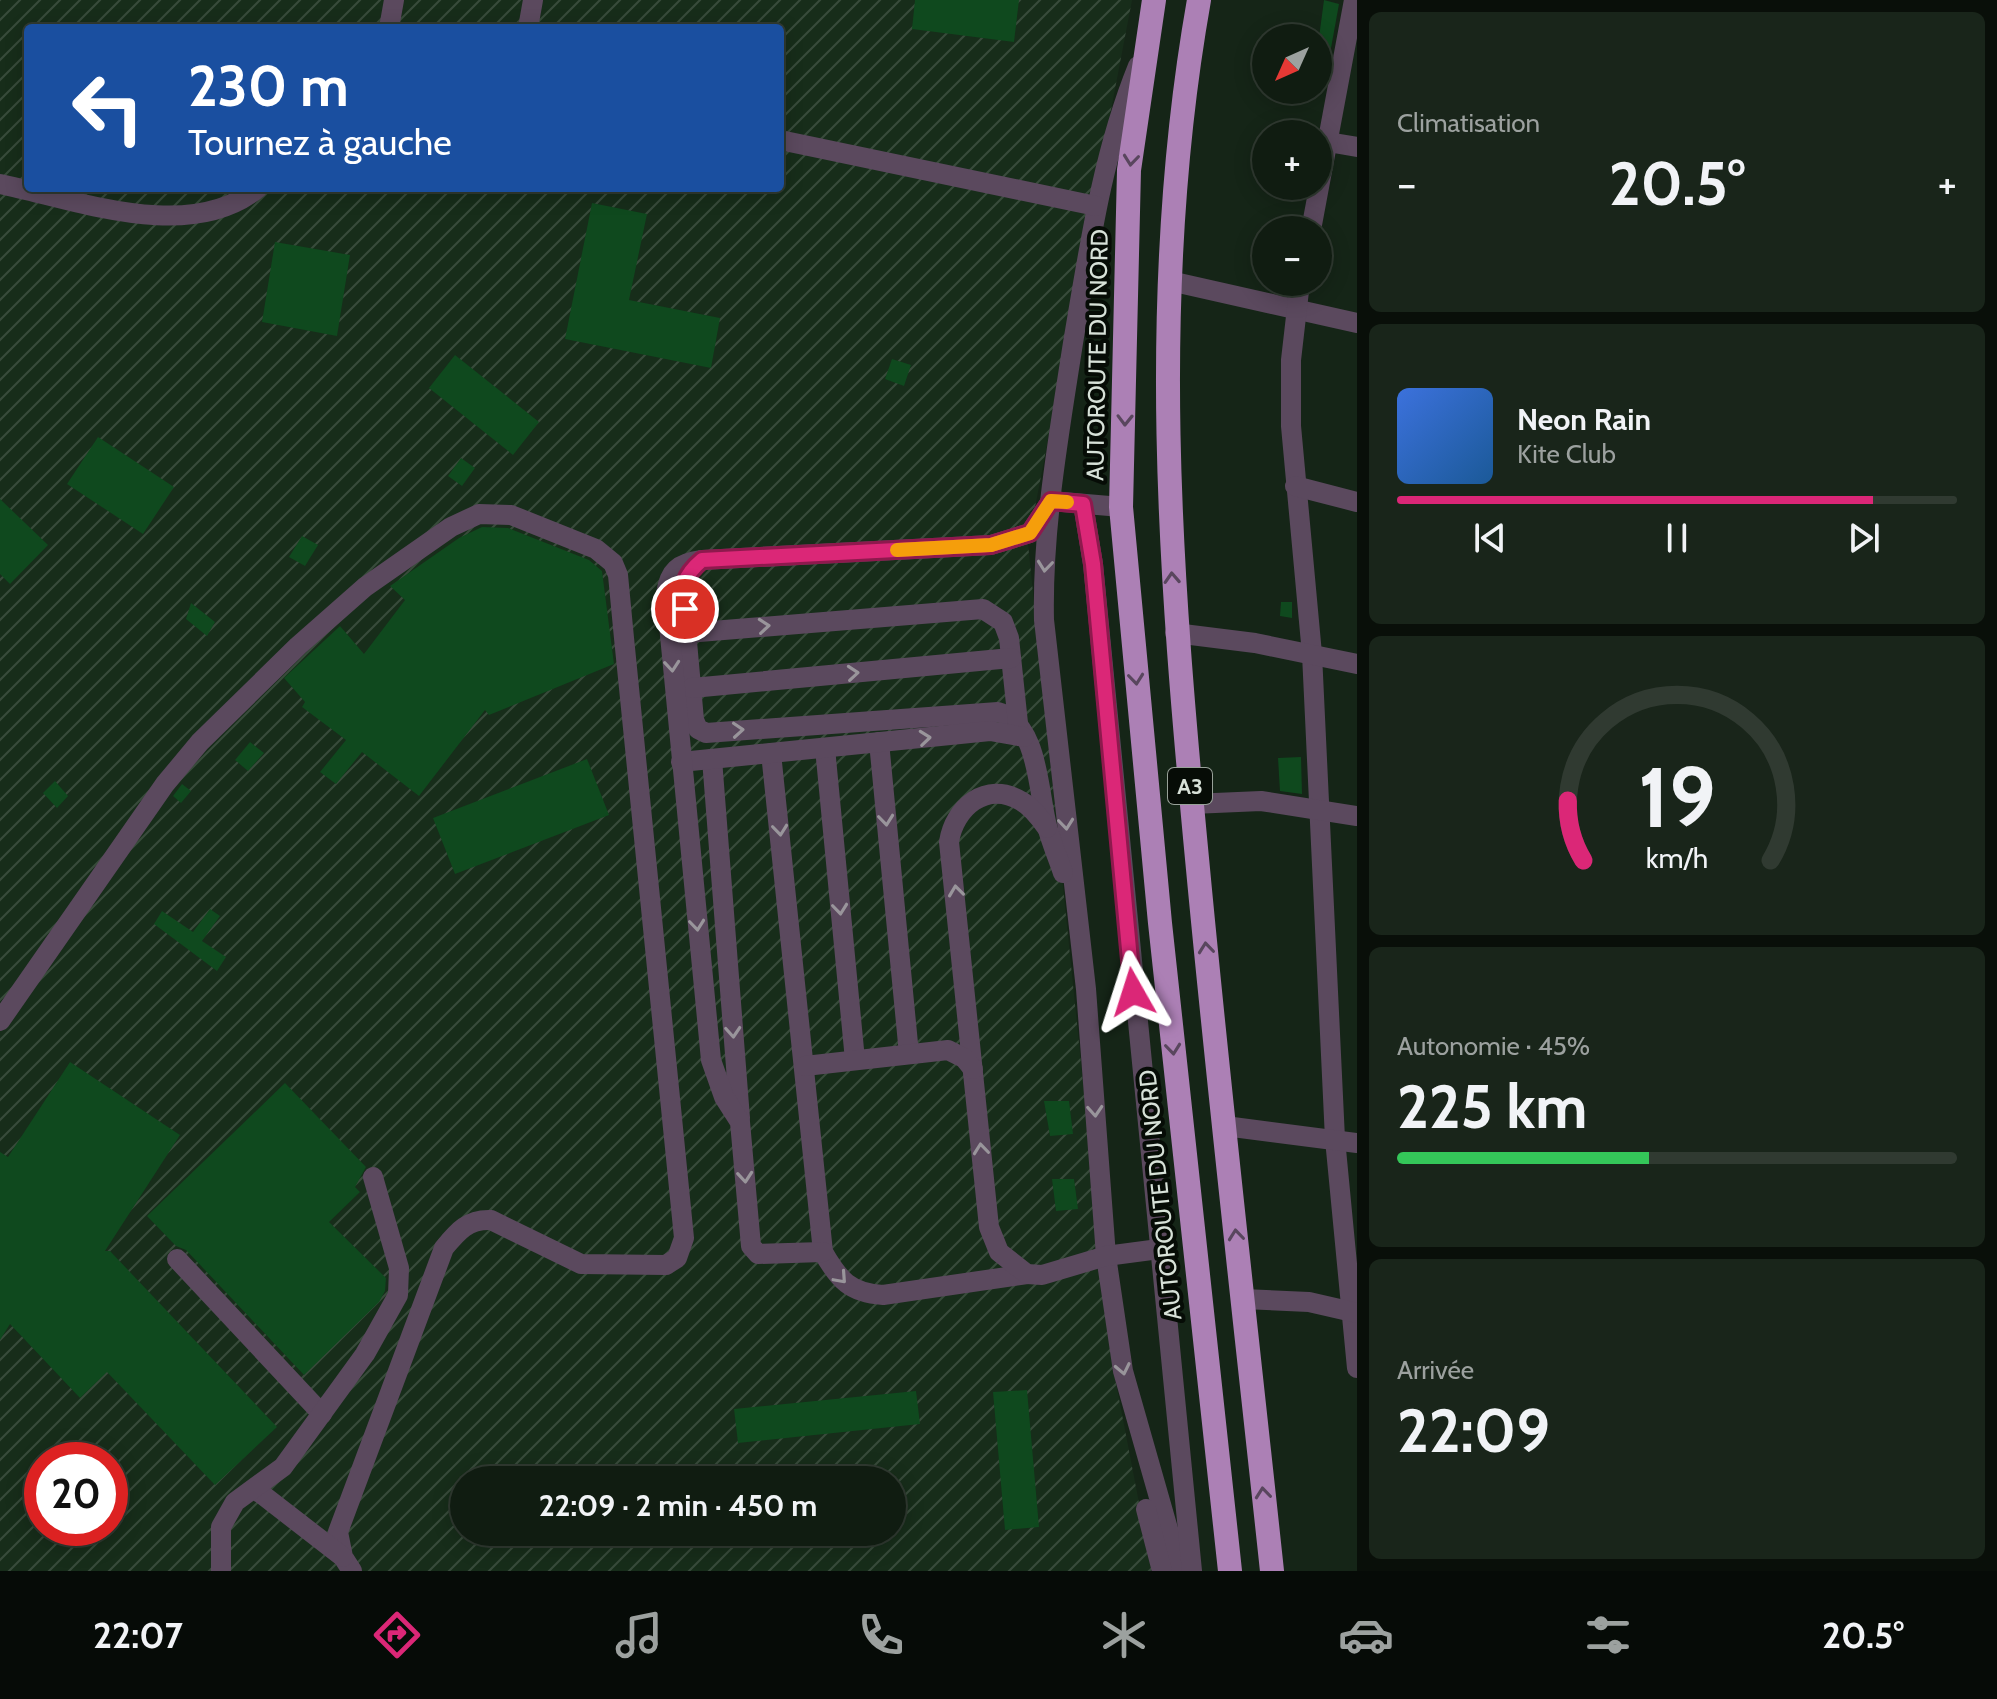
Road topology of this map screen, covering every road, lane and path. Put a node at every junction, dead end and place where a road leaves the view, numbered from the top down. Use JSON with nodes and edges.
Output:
{"nodes":[{"id":1,"x":394,"y":0,"type":"edge"},
{"id":2,"x":533,"y":0,"type":"edge"},
{"id":3,"x":1154,"y":0,"type":"edge"},
{"id":4,"x":1199,"y":0,"type":"edge"},
{"id":5,"x":1354,"y":0,"type":"edge"},
{"id":6,"x":390,"y":24,"type":"edge"},
{"id":7,"x":529,"y":24,"type":"edge"},
{"id":8,"x":1144,"y":51,"type":"junction"},
{"id":9,"x":1332,"y":120,"type":"edge"},
{"id":10,"x":784,"y":141,"type":"edge"},
{"id":11,"x":1332,"y":143,"type":"edge"},
{"id":12,"x":1357,"y":147,"type":"edge"},
{"id":13,"x":0,"y":184,"type":"edge"},
{"id":14,"x":24,"y":189,"type":"edge"},
{"id":15,"x":39,"y":192,"type":"edge"},
{"id":16,"x":252,"y":192,"type":"edge"},
{"id":17,"x":1096,"y":206,"type":"junction"},
{"id":18,"x":1170,"y":281,"type":"junction"},
{"id":19,"x":1297,"y":296,"type":"edge"},
{"id":20,"x":1295,"y":307,"type":"junction"},
{"id":21,"x":1357,"y":323,"type":"edge"},
{"id":22,"x":1295,"y":486,"type":"junction"},
{"id":23,"x":1051,"y":501,"type":"junction"},
{"id":24,"x":1357,"y":502,"type":"edge"},
{"id":25,"x":1083,"y":504,"type":"junction"},
{"id":26,"x":1121,"y":507,"type":"junction"},
{"id":27,"x":702,"y":560,"type":"junction"},
{"id":28,"x":687,"y":633,"type":"junction"},
{"id":29,"x":1175,"y":633,"type":"junction"},
{"id":30,"x":1312,"y":654,"type":"junction"},
{"id":31,"x":1011,"y":658,"type":"junction"},
{"id":32,"x":1357,"y":664,"type":"edge"},
{"id":33,"x":692,"y":688,"type":"junction"},
{"id":34,"x":1021,"y":730,"type":"junction"},
{"id":35,"x":879,"y":742,"type":"junction"},
{"id":36,"x":825,"y":748,"type":"junction"},
{"id":37,"x":771,"y":753,"type":"junction"},
{"id":38,"x":712,"y":759,"type":"junction"},
{"id":39,"x":681,"y":762,"type":"junction"},
{"id":40,"x":1192,"y":804,"type":"junction"},
{"id":41,"x":1320,"y":809,"type":"junction"},
{"id":42,"x":1357,"y":816,"type":"edge"},
{"id":43,"x":1047,"y":828,"type":"junction"},
{"id":44,"x":1078,"y":916,"type":"junction"},
{"id":45,"x":0,"y":1021,"type":"edge"},
{"id":46,"x":909,"y":1054,"type":"junction"},
{"id":47,"x":855,"y":1060,"type":"junction"},
{"id":48,"x":805,"y":1066,"type":"junction"},
{"id":49,"x":973,"y":1069,"type":"junction"},
{"id":50,"x":740,"y":1122,"type":"junction"},
{"id":51,"x":1225,"y":1126,"type":"junction"},
{"id":52,"x":1335,"y":1139,"type":"junction"},
{"id":53,"x":1357,"y":1143,"type":"edge"},
{"id":54,"x":373,"y":1177,"type":"dead end"},
{"id":55,"x":1159,"y":1249,"type":"junction"},
{"id":56,"x":823,"y":1252,"type":"junction"},
{"id":57,"x":1106,"y":1256,"type":"junction"},
{"id":58,"x":177,"y":1259,"type":"dead end"},
{"id":59,"x":1027,"y":1274,"type":"junction"},
{"id":60,"x":1243,"y":1299,"type":"junction"},
{"id":61,"x":1354,"y":1313,"type":"edge"},
{"id":62,"x":1357,"y":1368,"type":"edge"},
{"id":63,"x":322,"y":1414,"type":"junction"},
{"id":64,"x":255,"y":1489,"type":"junction"},
{"id":65,"x":1146,"y":1509,"type":"dead end"},
{"id":66,"x":347,"y":1564,"type":"edge"},
{"id":67,"x":221,"y":1571,"type":"edge"},
{"id":68,"x":1162,"y":1571,"type":"edge"},
{"id":69,"x":1180,"y":1571,"type":"edge"},
{"id":70,"x":1192,"y":1571,"type":"edge"},
{"id":71,"x":1230,"y":1571,"type":"edge"},
{"id":72,"x":1272,"y":1571,"type":"edge"}],
"edges":[{"from":1,"to":6,"type":"street"},
{"from":2,"to":7,"type":"street"},
{"from":3,"to":8,"type":"highway","name":"AUTOROUTE DU NORD","number":"A3"},
{"from":4,"to":18,"type":"highway","number":"A3"},
{"from":5,"to":9,"type":"street"},
{"from":8,"to":17,"type":"street"},
{"from":8,"to":26,"type":"highway","name":"AUTOROUTE DU NORD","number":"A3","one_way":true},
{"from":10,"to":17,"type":"street"},
{"from":11,"to":12,"type":"street"},
{"from":13,"to":14,"type":"street"},
{"from":15,"to":16,"type":"street"},
{"from":17,"to":23,"type":"street"},
{"from":18,"to":20,"type":"street"},
{"from":29,"to":18,"type":"highway","number":"A3","one_way":true},
{"from":19,"to":20,"type":"street"},
{"from":20,"to":21,"type":"street"},
{"from":20,"to":22,"type":"street"},
{"from":22,"to":24,"type":"street"},
{"from":22,"to":30,"type":"street"},
{"from":23,"to":25,"type":"street"},
{"from":23,"to":27,"type":"street"},
{"from":23,"to":44,"type":"street","one_way":true},
{"from":25,"to":26,"type":"street"},
{"from":25,"to":55,"type":"street"},
{"from":26,"to":71,"type":"highway","name":"AUTOROUTE DU NORD","number":"A3","one_way":true},
{"from":27,"to":28,"type":"street"},
{"from":27,"to":39,"type":"street","one_way":true},
{"from":28,"to":31,"type":"street","one_way":true},
{"from":28,"to":33,"type":"street"},
{"from":29,"to":30,"type":"street"},
{"from":29,"to":40,"type":"highway","number":"A3"},
{"from":30,"to":32,"type":"street"},
{"from":30,"to":41,"type":"street"},
{"from":33,"to":31,"type":"street","one_way":true},
{"from":31,"to":34,"type":"street"},
{"from":33,"to":34,"type":"street","one_way":true},
{"from":35,"to":34,"type":"street","one_way":true},
{"from":34,"to":43,"type":"street"},
{"from":35,"to":36,"type":"street"},
{"from":35,"to":46,"type":"street","one_way":true},
{"from":36,"to":37,"type":"street"},
{"from":36,"to":47,"type":"street","one_way":true},
{"from":37,"to":38,"type":"street"},
{"from":37,"to":48,"type":"street","one_way":true},
{"from":38,"to":39,"type":"street"},
{"from":38,"to":50,"type":"street","one_way":true},
{"from":39,"to":50,"type":"street","one_way":true},
{"from":40,"to":41,"type":"street"},
{"from":51,"to":40,"type":"highway","number":"A3","one_way":true},
{"from":41,"to":42,"type":"street"},
{"from":41,"to":52,"type":"street"},
{"from":43,"to":44,"type":"street"},
{"from":49,"to":43,"type":"street","one_way":true},
{"from":44,"to":57,"type":"street","one_way":true},
{"from":45,"to":66,"type":"street"},
{"from":46,"to":47,"type":"street"},
{"from":46,"to":49,"type":"street"},
{"from":47,"to":48,"type":"street"},
{"from":48,"to":56,"type":"street"},
{"from":59,"to":49,"type":"street","one_way":true},
{"from":50,"to":56,"type":"street","one_way":true},
{"from":51,"to":52,"type":"street"},
{"from":60,"to":51,"type":"highway","number":"A3","one_way":true},
{"from":52,"to":53,"type":"street"},
{"from":52,"to":61,"type":"street"},
{"from":54,"to":63,"type":"street"},
{"from":55,"to":57,"type":"street"},
{"from":55,"to":70,"type":"street"},
{"from":56,"to":59,"type":"street","one_way":true},
{"from":57,"to":59,"type":"street"},
{"from":57,"to":69,"type":"street","one_way":true},
{"from":58,"to":63,"type":"street"},
{"from":60,"to":61,"type":"street"},
{"from":72,"to":60,"type":"highway","number":"A3","one_way":true},
{"from":61,"to":62,"type":"street"},
{"from":63,"to":64,"type":"street"},
{"from":64,"to":66,"type":"street"},
{"from":64,"to":67,"type":"street"},
{"from":65,"to":68,"type":"street"}]}
